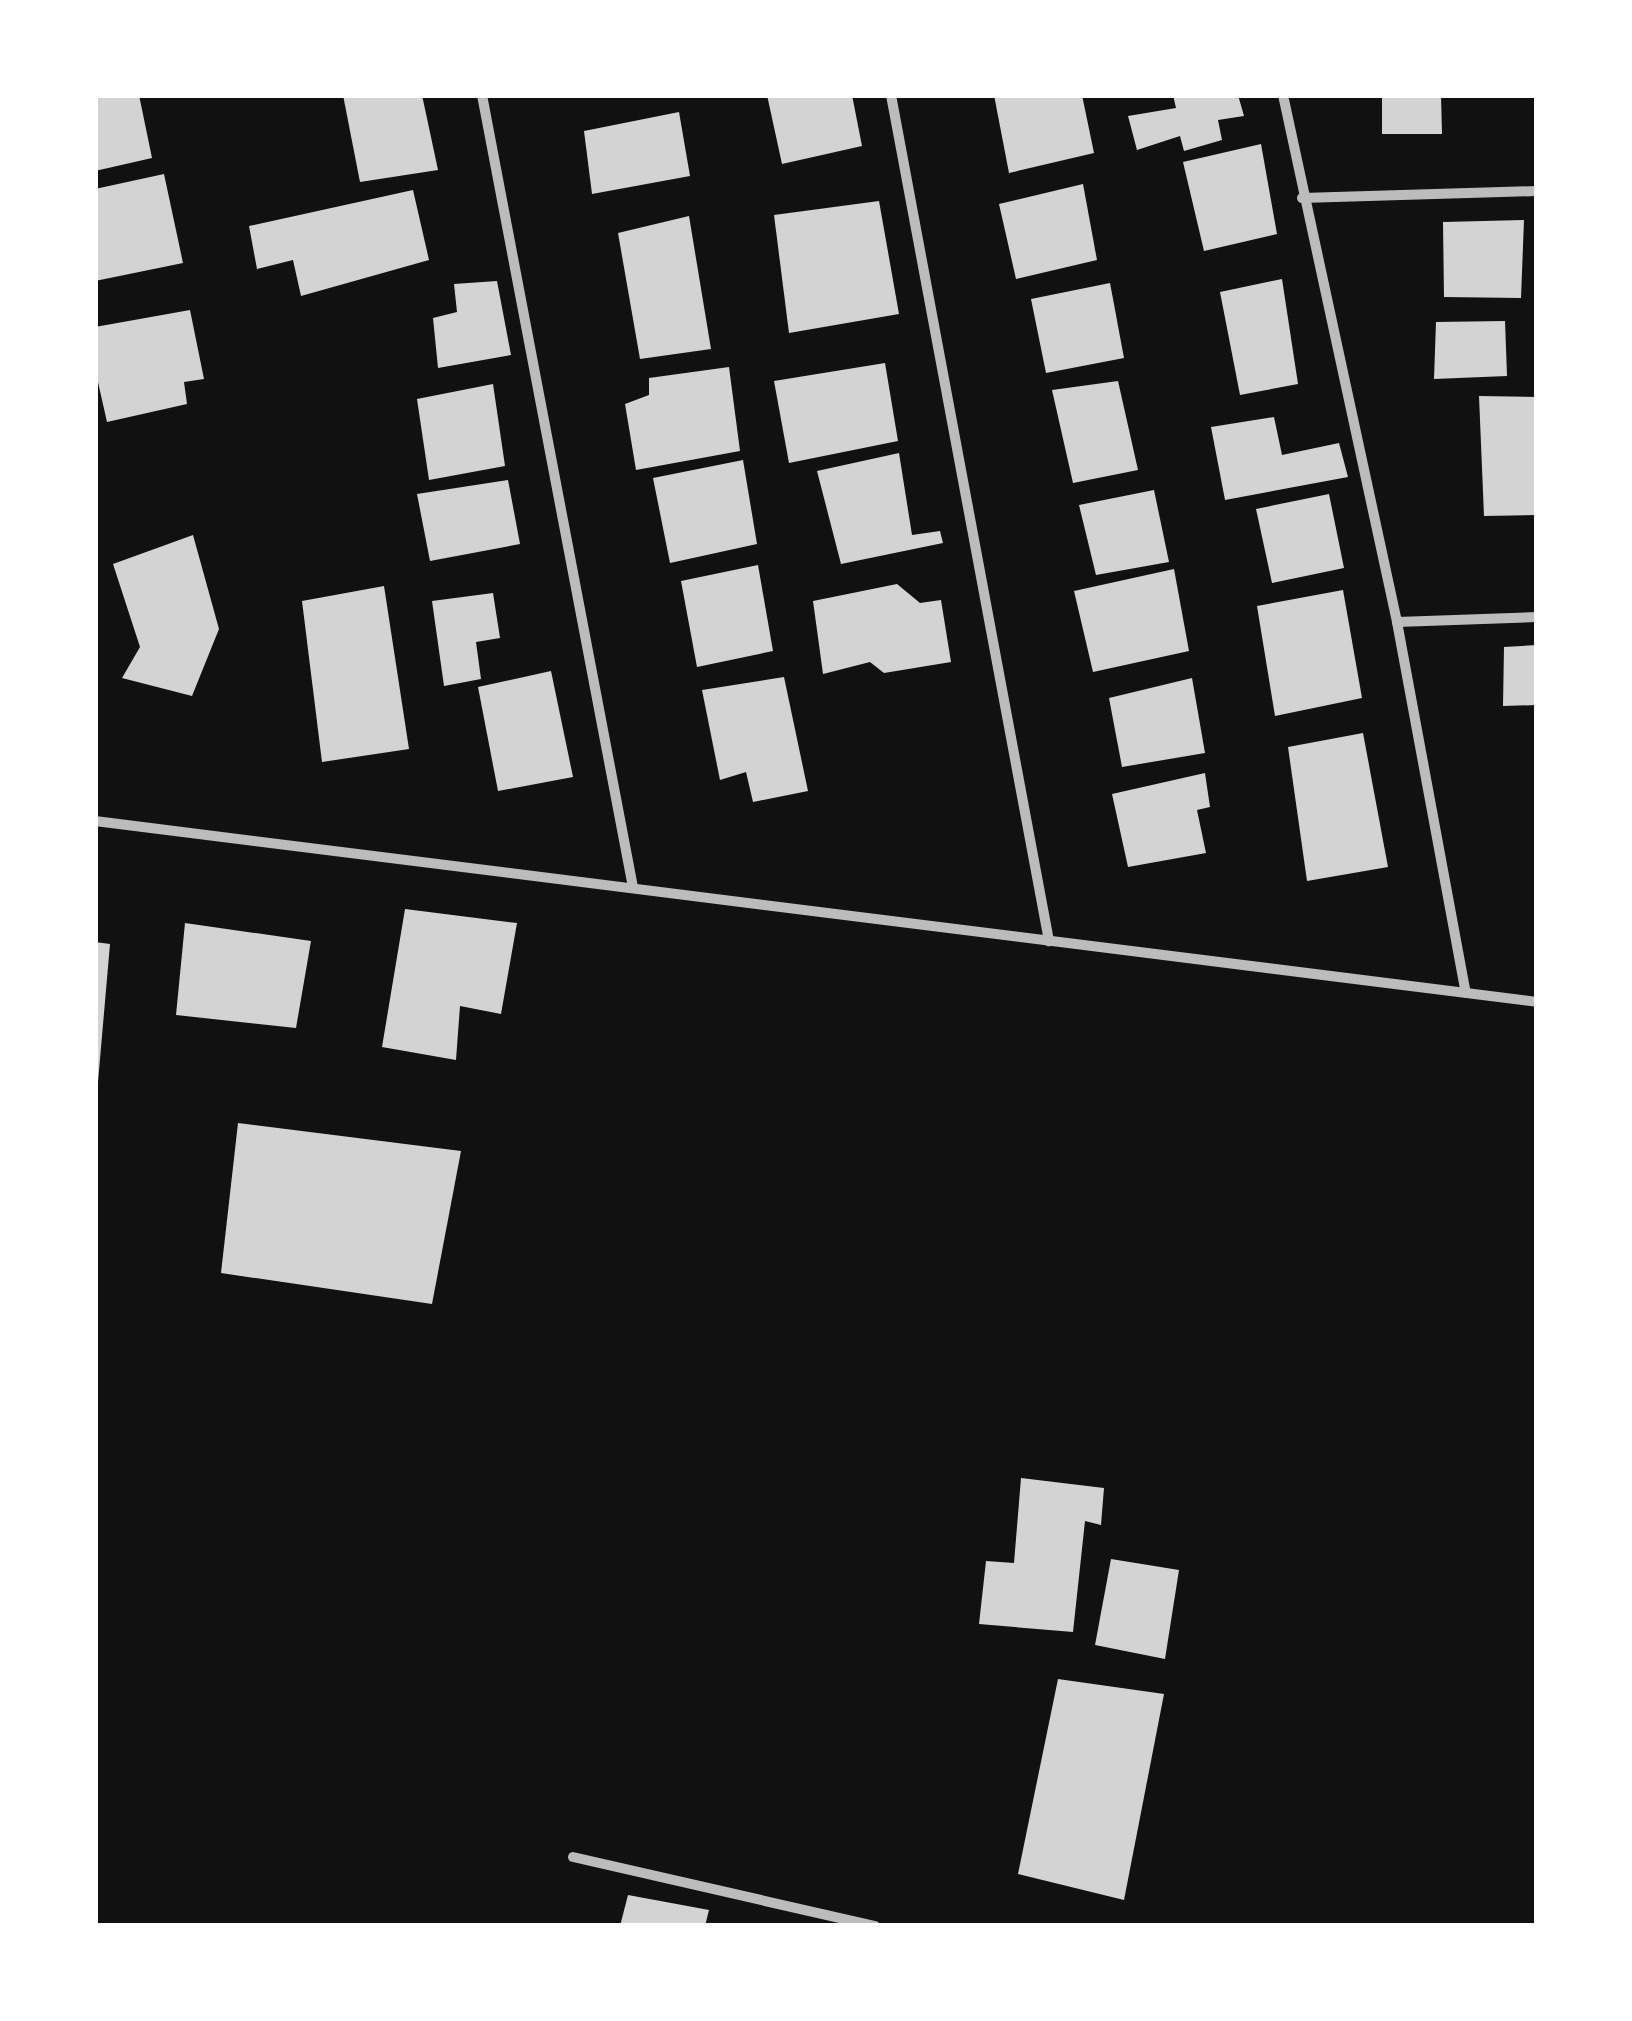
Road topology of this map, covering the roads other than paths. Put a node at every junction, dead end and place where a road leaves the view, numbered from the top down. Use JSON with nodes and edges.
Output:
{"nodes":[{"id":1,"x":482,"y":95,"type":"edge"},
{"id":2,"x":891,"y":95,"type":"edge"},
{"id":3,"x":1283,"y":95,"type":"edge"},
{"id":4,"x":1537,"y":190,"type":"edge"},
{"id":5,"x":1302,"y":198,"type":"junction"},
{"id":6,"x":1537,"y":617,"type":"edge"},
{"id":7,"x":1397,"y":622,"type":"junction"},
{"id":8,"x":95,"y":820,"type":"edge"},
{"id":9,"x":633,"y":887,"type":"junction"},
{"id":10,"x":1049,"y":941,"type":"junction"},
{"id":11,"x":1466,"y":992,"type":"junction"},
{"id":12,"x":1537,"y":1002,"type":"edge"},
{"id":13,"x":573,"y":1857,"type":"dead end"},
{"id":14,"x":875,"y":1926,"type":"edge"}],
"edges":[{"from":1,"to":9,"type":"street"},
{"from":2,"to":10,"type":"street"},
{"from":3,"to":5,"type":"street"},
{"from":4,"to":5,"type":"street"},
{"from":5,"to":7,"type":"street"},
{"from":6,"to":7,"type":"street"},
{"from":7,"to":11,"type":"street"},
{"from":8,"to":9,"type":"street"},
{"from":9,"to":10,"type":"street"},
{"from":10,"to":11,"type":"street"},
{"from":11,"to":12,"type":"street"},
{"from":13,"to":14,"type":"street"}]}
